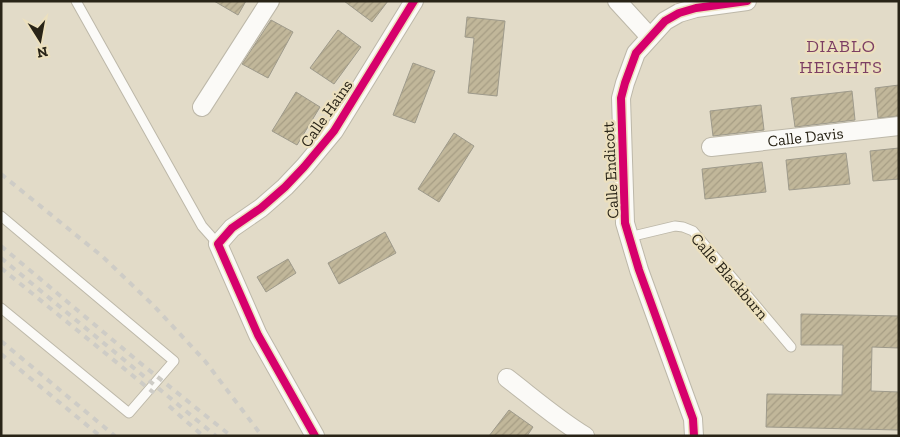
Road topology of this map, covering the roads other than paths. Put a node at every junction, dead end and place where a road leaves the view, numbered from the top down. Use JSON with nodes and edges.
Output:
{"nodes":[{"id":1,"x":76,"y":1,"type":"edge"},
{"id":2,"x":270,"y":1,"type":"edge"},
{"id":3,"x":414,"y":1,"type":"edge"},
{"id":4,"x":617,"y":1,"type":"edge"},
{"id":5,"x":747,"y":1,"type":"edge"},
{"id":6,"x":650,"y":37,"type":"junction"},
{"id":7,"x":202,"y":107,"type":"dead end"},
{"id":8,"x":899,"y":126,"type":"edge"},
{"id":9,"x":711,"y":147,"type":"dead end"},
{"id":10,"x":1,"y":216,"type":"edge"},
{"id":11,"x":630,"y":237,"type":"junction"},
{"id":12,"x":218,"y":244,"type":"junction"},
{"id":13,"x":1,"y":308,"type":"edge"},
{"id":14,"x":791,"y":347,"type":"dead end"},
{"id":15,"x":508,"y":378,"type":"dead end"},
{"id":16,"x":315,"y":436,"type":"edge"},
{"id":17,"x":585,"y":436,"type":"edge"},
{"id":18,"x":694,"y":436,"type":"edge"}],
"edges":[{"from":1,"to":12,"type":"lane"},
{"from":2,"to":7,"type":"street"},
{"from":3,"to":12,"type":"street","name":"Calle Hains"},
{"from":4,"to":6,"type":"street"},
{"from":5,"to":6,"type":"street","name":"Calle Endicott"},
{"from":6,"to":11,"type":"street","name":"Calle Endicott"},
{"from":8,"to":9,"type":"street","name":"Calle Davis"},
{"from":10,"to":13,"type":"lane"},
{"from":11,"to":14,"type":"lane","name":"Calle Blackburn"},
{"from":11,"to":18,"type":"street","name":"Calle Endicott"},
{"from":12,"to":16,"type":"street"},
{"from":15,"to":17,"type":"street"}]}
